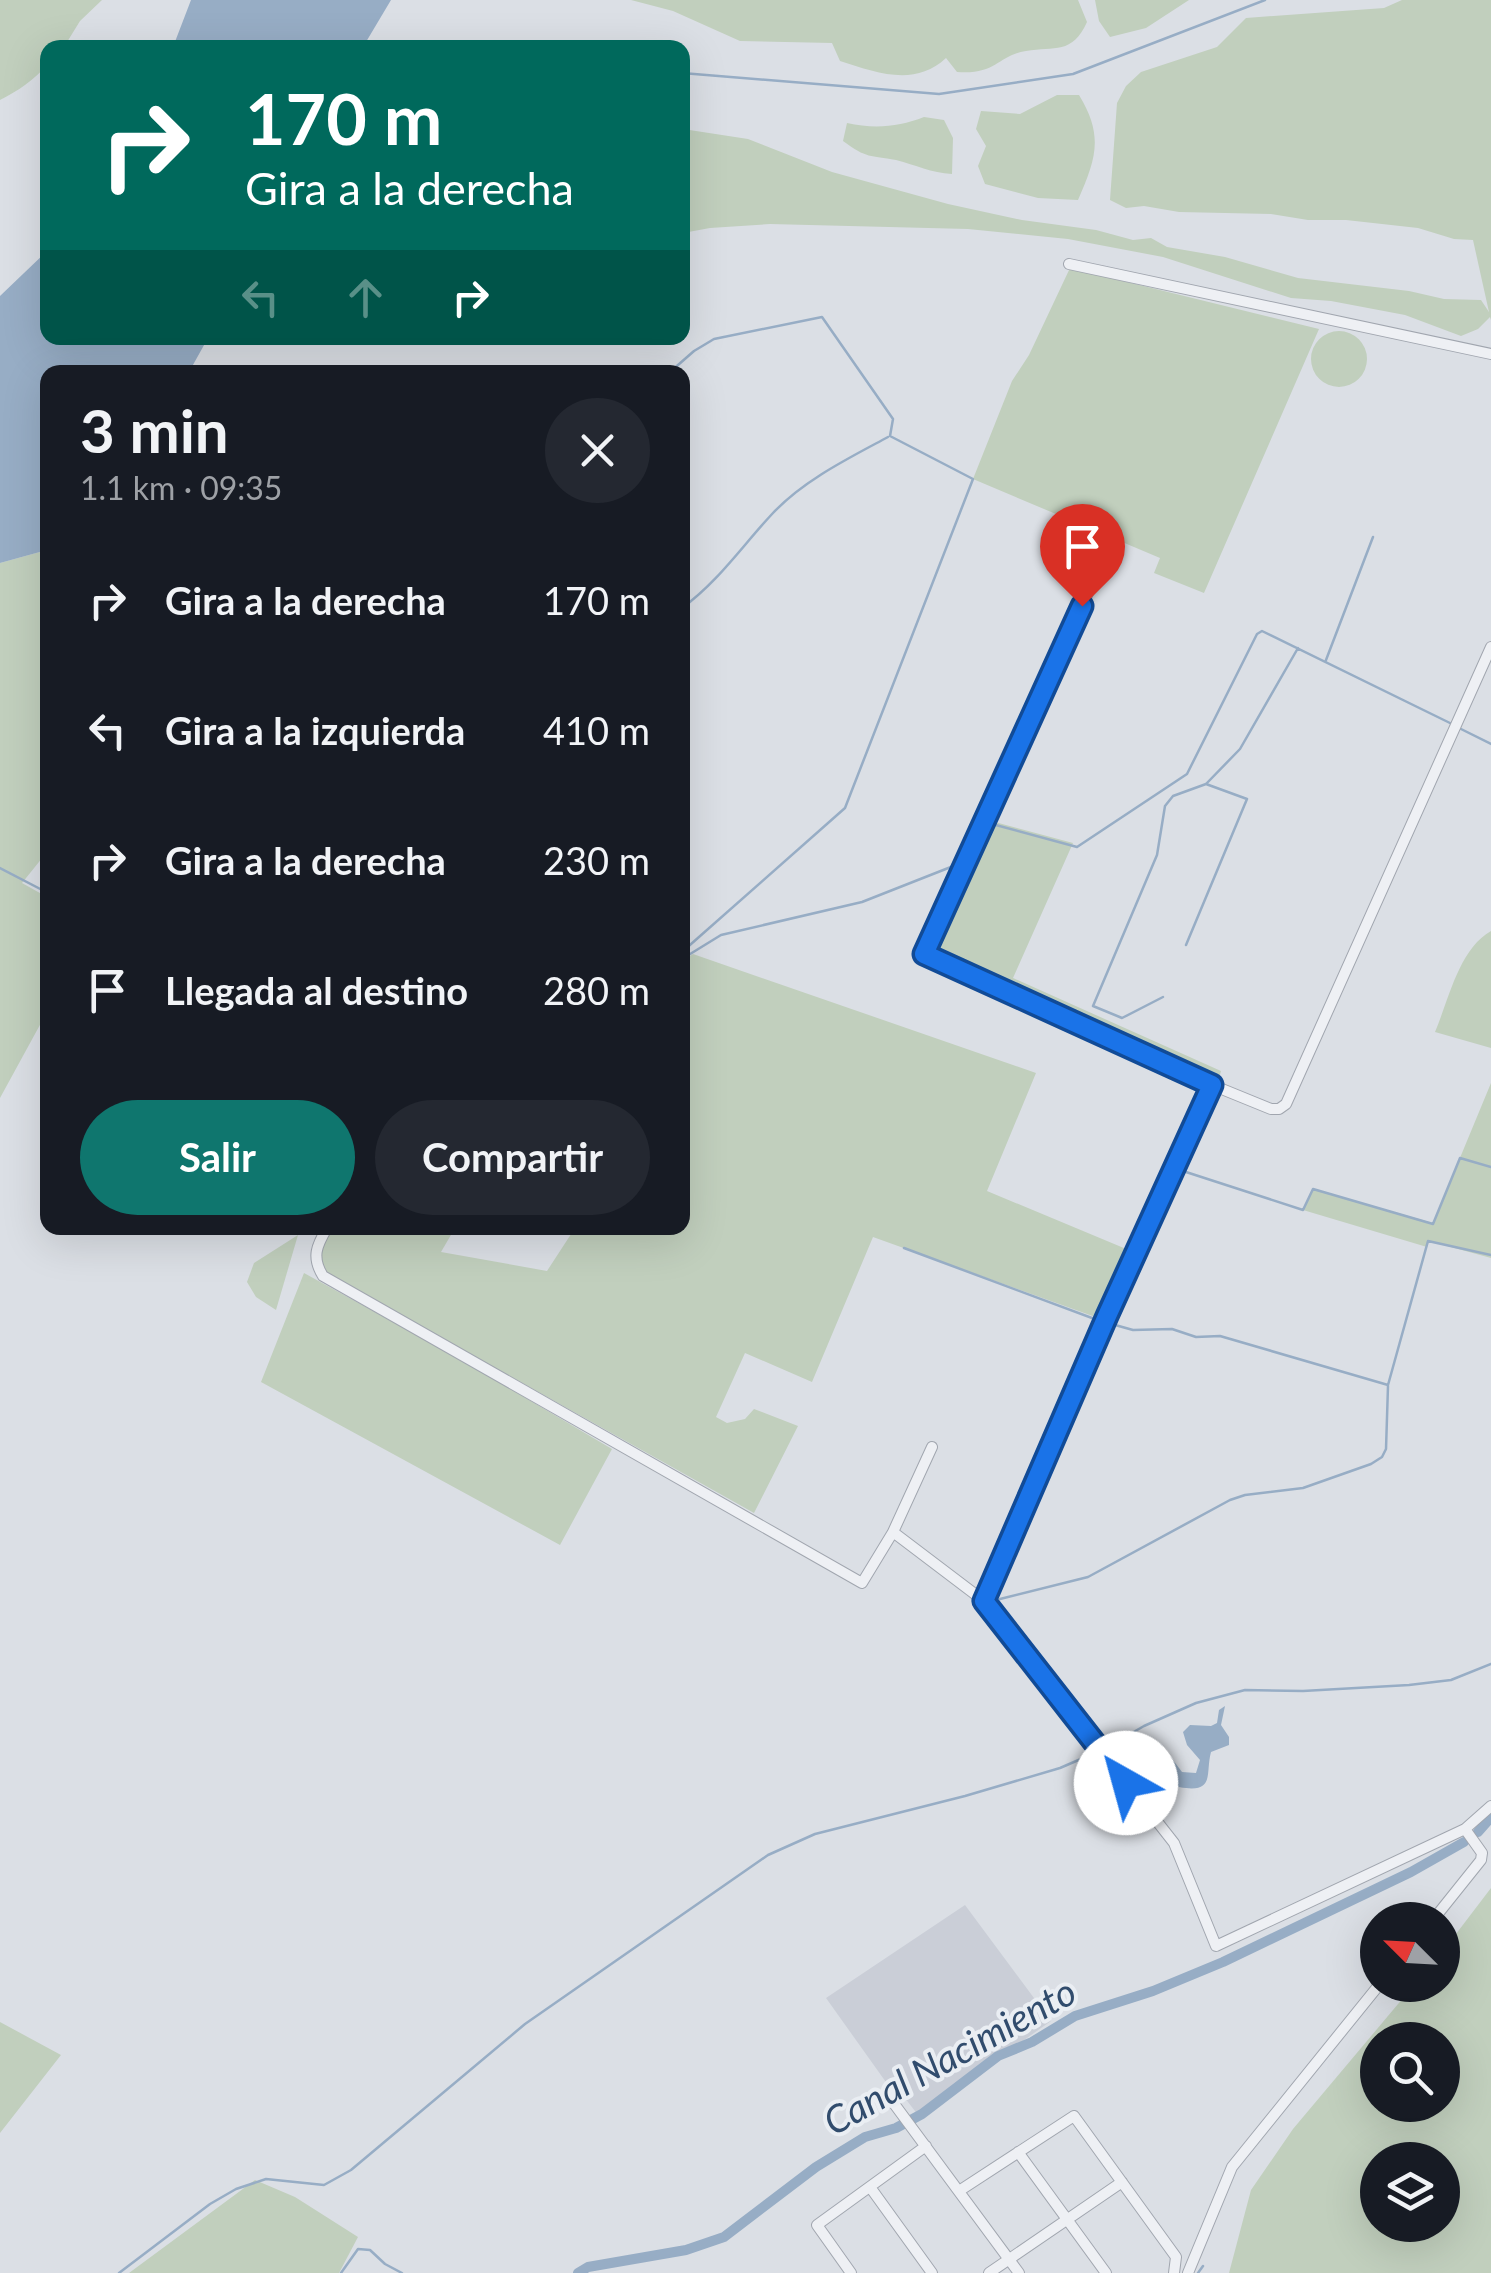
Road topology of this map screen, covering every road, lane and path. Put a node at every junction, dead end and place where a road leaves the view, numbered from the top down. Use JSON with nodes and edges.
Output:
{"nodes":[{"id":1,"x":1068,"y":264,"type":"dead end"},
{"id":2,"x":1491,"y":354,"type":"edge"},
{"id":3,"x":1098,"y":571,"type":"dead end"},
{"id":4,"x":1491,"y":647,"type":"edge"},
{"id":5,"x":1212,"y":1085,"type":"junction"},
{"id":6,"x":323,"y":1235,"type":"edge"},
{"id":7,"x":932,"y":1447,"type":"dead end"},
{"id":8,"x":893,"y":1532,"type":"junction"},
{"id":9,"x":984,"y":1601,"type":"junction"},
{"id":10,"x":1491,"y":1806,"type":"edge"},
{"id":11,"x":1465,"y":1828,"type":"junction"},
{"id":12,"x":1448,"y":1902,"type":"edge"},
{"id":13,"x":1365,"y":2002,"type":"edge"},
{"id":14,"x":895,"y":2105,"type":"dead end"},
{"id":15,"x":926,"y":2146,"type":"junction"},
{"id":16,"x":1018,"y":2152,"type":"junction"},
{"id":17,"x":1122,"y":2182,"type":"junction"},
{"id":18,"x":870,"y":2187,"type":"junction"},
{"id":19,"x":959,"y":2191,"type":"junction"},
{"id":20,"x":1066,"y":2219,"type":"junction"},
{"id":21,"x":1009,"y":2258,"type":"junction"},
{"id":22,"x":851,"y":2273,"type":"edge"},
{"id":23,"x":932,"y":2273,"type":"edge"},
{"id":24,"x":989,"y":2273,"type":"edge"},
{"id":25,"x":1019,"y":2273,"type":"edge"},
{"id":26,"x":1106,"y":2273,"type":"edge"},
{"id":27,"x":1174,"y":2273,"type":"edge"},
{"id":28,"x":1188,"y":2273,"type":"edge"}],
"edges":[{"from":1,"to":2,"type":"street"},
{"from":3,"to":5,"type":"street"},
{"from":4,"to":5,"type":"street"},
{"from":5,"to":9,"type":"street"},
{"from":6,"to":8,"type":"street"},
{"from":7,"to":8,"type":"street"},
{"from":8,"to":9,"type":"street"},
{"from":9,"to":11,"type":"street"},
{"from":10,"to":11,"type":"street"},
{"from":11,"to":12,"type":"street"},
{"from":13,"to":28,"type":"street"},
{"from":14,"to":15,"type":"street"},
{"from":15,"to":18,"type":"street"},
{"from":15,"to":19,"type":"street"},
{"from":16,"to":17,"type":"street"},
{"from":16,"to":19,"type":"street"},
{"from":16,"to":20,"type":"street"},
{"from":17,"to":20,"type":"street"},
{"from":17,"to":27,"type":"street"},
{"from":18,"to":22,"type":"street"},
{"from":18,"to":23,"type":"street"},
{"from":19,"to":21,"type":"street"},
{"from":20,"to":21,"type":"street"},
{"from":20,"to":26,"type":"street"},
{"from":21,"to":24,"type":"street"},
{"from":21,"to":25,"type":"street"}]}
